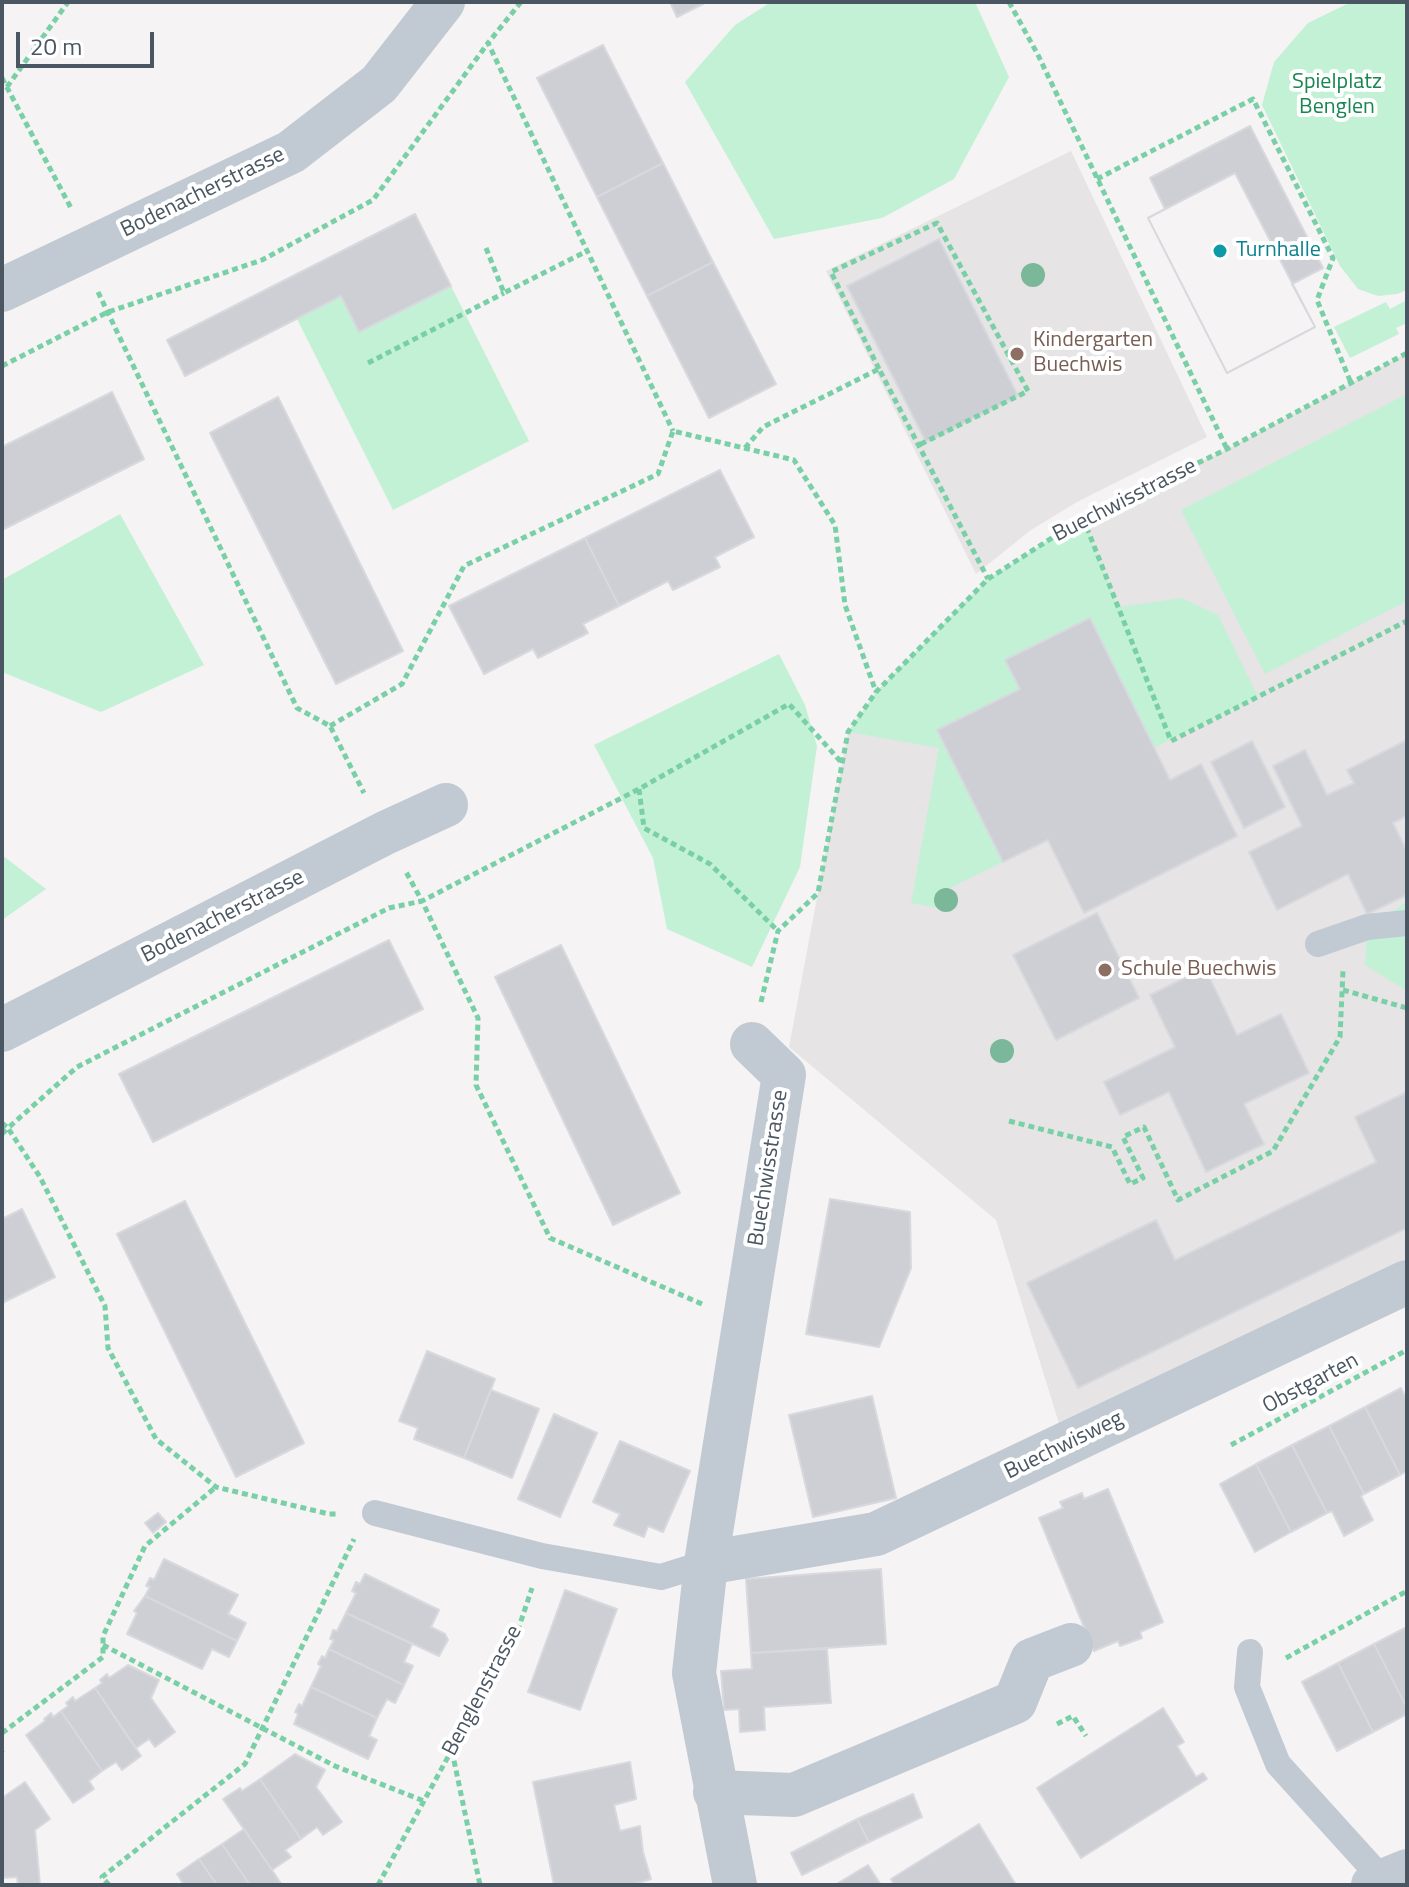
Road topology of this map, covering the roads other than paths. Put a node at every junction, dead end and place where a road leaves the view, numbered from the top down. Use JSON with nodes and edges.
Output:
{"nodes":[{"id":1,"x":443,"y":2,"type":"edge"},
{"id":2,"x":4,"y":283,"type":"edge"},
{"id":3,"x":446,"y":805,"type":"dead end"},
{"id":4,"x":1407,"y":923,"type":"edge"},
{"id":5,"x":1318,"y":944,"type":"dead end"},
{"id":6,"x":2,"y":1030,"type":"edge"},
{"id":7,"x":752,"y":1044,"type":"road end"},
{"id":8,"x":1407,"y":1282,"type":"edge"},
{"id":9,"x":370,"y":1513,"type":"road end"},
{"id":10,"x":706,"y":1563,"type":"junction"},
{"id":11,"x":1071,"y":1645,"type":"dead end"},
{"id":12,"x":1250,"y":1652,"type":"dead end"},
{"id":13,"x":715,"y":1792,"type":"junction"},
{"id":14,"x":1388,"y":1879,"type":"edge"},
{"id":15,"x":735,"y":1885,"type":"edge"}],
"edges":[{"from":1,"to":2,"type":"street","name":"Bodenacherstrasse"},
{"from":3,"to":6,"type":"street","name":"Bodenacherstrasse"},
{"from":4,"to":5,"type":"lane"},
{"from":7,"to":10,"type":"street","name":"Buechwisstrasse"},
{"from":8,"to":10,"type":"street","name":"Buechwisweg"},
{"from":9,"to":10,"type":"lane"},
{"from":10,"to":13,"type":"street","name":"Buechwisstrasse"},
{"from":11,"to":13,"type":"street"},
{"from":12,"to":14,"type":"lane"},
{"from":13,"to":15,"type":"street","name":"Buechwisstrasse"}]}
